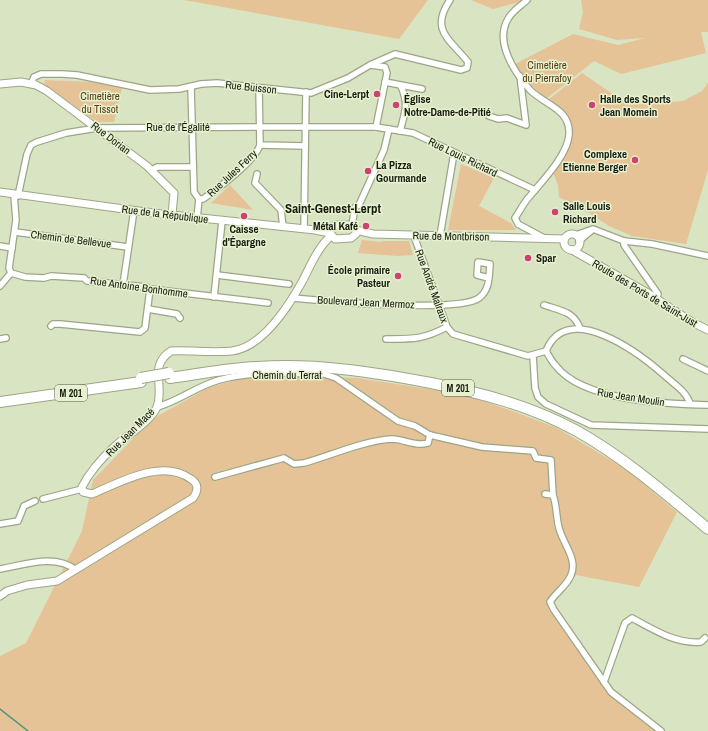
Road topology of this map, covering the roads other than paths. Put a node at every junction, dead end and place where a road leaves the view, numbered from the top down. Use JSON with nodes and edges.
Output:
{"nodes":[{"id":1,"x":450,"y":0,"type":"edge"},
{"id":2,"x":527,"y":0,"type":"edge"},
{"id":3,"x":370,"y":65,"type":"junction"},
{"id":4,"x":520,"y":76,"type":"junction"},
{"id":5,"x":385,"y":82,"type":"junction"},
{"id":6,"x":0,"y":84,"type":"edge"},
{"id":7,"x":31,"y":84,"type":"junction"},
{"id":8,"x":401,"y":86,"type":"junction"},
{"id":9,"x":191,"y":87,"type":"junction"},
{"id":10,"x":260,"y":88,"type":"junction"},
{"id":11,"x":422,"y":89,"type":"dead end"},
{"id":12,"x":306,"y":92,"type":"junction"},
{"id":13,"x":489,"y":116,"type":"dead end"},
{"id":14,"x":191,"y":127,"type":"junction"},
{"id":15,"x":261,"y":127,"type":"junction"},
{"id":16,"x":376,"y":127,"type":"junction"},
{"id":17,"x":97,"y":128,"type":"junction"},
{"id":18,"x":304,"y":128,"type":"junction"},
{"id":19,"x":389,"y":129,"type":"junction"},
{"id":20,"x":400,"y":131,"type":"junction"},
{"id":21,"x":260,"y":145,"type":"junction"},
{"id":22,"x":305,"y":146,"type":"junction"},
{"id":23,"x":454,"y":153,"type":"junction"},
{"id":24,"x":193,"y":166,"type":"junction"},
{"id":25,"x":152,"y":170,"type":"junction"},
{"id":26,"x":257,"y":174,"type":"dead end"},
{"id":27,"x":535,"y":190,"type":"junction"},
{"id":28,"x":0,"y":192,"type":"edge"},
{"id":29,"x":0,"y":196,"type":"edge"},
{"id":30,"x":16,"y":196,"type":"junction"},
{"id":31,"x":201,"y":199,"type":"junction"},
{"id":32,"x":134,"y":210,"type":"junction"},
{"id":33,"x":172,"y":214,"type":"junction"},
{"id":34,"x":197,"y":218,"type":"junction"},
{"id":35,"x":222,"y":221,"type":"junction"},
{"id":36,"x":283,"y":227,"type":"junction"},
{"id":37,"x":304,"y":229,"type":"junction"},
{"id":38,"x":354,"y":231,"type":"junction"},
{"id":39,"x":15,"y":232,"type":"junction"},
{"id":40,"x":332,"y":234,"type":"junction"},
{"id":41,"x":414,"y":236,"type":"junction"},
{"id":42,"x":440,"y":236,"type":"junction"},
{"id":43,"x":530,"y":238,"type":"junction"},
{"id":44,"x":544,"y":238,"type":"junction"},
{"id":45,"x":578,"y":240,"type":"junction"},
{"id":46,"x":624,"y":241,"type":"junction"},
{"id":47,"x":564,"y":242,"type":"junction"},
{"id":48,"x":0,"y":246,"type":"edge"},
{"id":49,"x":128,"y":247,"type":"junction"},
{"id":50,"x":12,"y":248,"type":"junction"},
{"id":51,"x":572,"y":250,"type":"junction"},
{"id":52,"x":582,"y":255,"type":"junction"},
{"id":53,"x":708,"y":256,"type":"edge"},
{"id":54,"x":11,"y":273,"type":"junction"},
{"id":55,"x":217,"y":275,"type":"junction"},
{"id":56,"x":489,"y":278,"type":"dead end"},
{"id":57,"x":123,"y":284,"type":"junction"},
{"id":58,"x":289,"y":284,"type":"dead end"},
{"id":59,"x":0,"y":286,"type":"edge"},
{"id":60,"x":150,"y":289,"type":"junction"},
{"id":61,"x":214,"y":297,"type":"junction"},
{"id":62,"x":293,"y":298,"type":"junction"},
{"id":63,"x":656,"y":299,"type":"junction"},
{"id":64,"x":268,"y":303,"type":"dead end"},
{"id":65,"x":544,"y":305,"type":"dead end"},
{"id":66,"x":440,"y":306,"type":"junction"},
{"id":67,"x":148,"y":309,"type":"junction"},
{"id":68,"x":180,"y":318,"type":"dead end"},
{"id":69,"x":51,"y":326,"type":"dead end"},
{"id":70,"x":447,"y":327,"type":"junction"},
{"id":71,"x":580,"y":328,"type":"junction"},
{"id":72,"x":708,"y":330,"type":"edge"},
{"id":73,"x":386,"y":339,"type":"dead end"},
{"id":74,"x":546,"y":351,"type":"junction"},
{"id":75,"x":532,"y":356,"type":"junction"},
{"id":76,"x":684,"y":359,"type":"dead end"},
{"id":77,"x":708,"y":371,"type":"edge"},
{"id":78,"x":170,"y":376,"type":"junction"},
{"id":79,"x":141,"y":380,"type":"junction"},
{"id":80,"x":0,"y":397,"type":"edge"},
{"id":81,"x":0,"y":402,"type":"edge"},
{"id":82,"x":690,"y":404,"type":"junction"},
{"id":83,"x":708,"y":404,"type":"edge"},
{"id":84,"x":157,"y":407,"type":"junction"},
{"id":85,"x":708,"y":429,"type":"edge"},
{"id":86,"x":430,"y":435,"type":"junction"},
{"id":87,"x":215,"y":477,"type":"dead end"},
{"id":88,"x":82,"y":489,"type":"junction"},
{"id":89,"x":545,"y":494,"type":"dead end"},
{"id":90,"x":553,"y":495,"type":"junction"},
{"id":91,"x":43,"y":499,"type":"dead end"},
{"id":92,"x":35,"y":501,"type":"dead end"},
{"id":93,"x":708,"y":521,"type":"edge"},
{"id":94,"x":0,"y":524,"type":"edge"},
{"id":95,"x":708,"y":529,"type":"edge"},
{"id":96,"x":0,"y":570,"type":"edge"},
{"id":97,"x":76,"y":570,"type":"junction"},
{"id":98,"x":0,"y":596,"type":"edge"},
{"id":99,"x":705,"y":638,"type":"dead end"},
{"id":100,"x":604,"y":682,"type":"junction"},
{"id":101,"x":661,"y":731,"type":"edge"}],
"edges":[{"from":1,"to":3,"type":"street","name":"Rue Buisson"},
{"from":2,"to":4,"type":"street"},
{"from":3,"to":5,"type":"street"},
{"from":3,"to":12,"type":"street","name":"Rue Buisson"},
{"from":4,"to":13,"type":"street"},
{"from":4,"to":27,"type":"street"},
{"from":5,"to":8,"type":"street"},
{"from":5,"to":16,"type":"street"},
{"from":6,"to":7,"type":"main road","name":"Rue Dorian"},
{"from":7,"to":9,"type":"street","name":"Rue Buisson"},
{"from":7,"to":17,"type":"main road","name":"Rue Dorian"},
{"from":8,"to":11,"type":"street"},
{"from":8,"to":20,"type":"street"},
{"from":9,"to":10,"type":"street","name":"Rue Buisson"},
{"from":9,"to":14,"type":"street"},
{"from":10,"to":12,"type":"street","name":"Rue Buisson"},
{"from":10,"to":15,"type":"street"},
{"from":12,"to":18,"type":"street"},
{"from":14,"to":15,"type":"street","name":"Rue de l'Égalité"},
{"from":14,"to":17,"type":"street","name":"Rue de l'Égalité"},
{"from":14,"to":24,"type":"street"},
{"from":15,"to":18,"type":"street","name":"Rue de l'Égalité"},
{"from":15,"to":21,"type":"street"},
{"from":16,"to":18,"type":"street","name":"Rue Louis Richard"},
{"from":16,"to":19,"type":"street","name":"Rue Louis Richard"},
{"from":17,"to":25,"type":"main road","name":"Rue Dorian"},
{"from":17,"to":30,"type":"street","name":"Rue de l'Égalité"},
{"from":18,"to":22,"type":"street"},
{"from":19,"to":20,"type":"street","name":"Rue Louis Richard"},
{"from":19,"to":38,"type":"street"},
{"from":20,"to":23,"type":"street","name":"Rue Louis Richard"},
{"from":21,"to":22,"type":"street"},
{"from":21,"to":31,"type":"street","name":"Rue Jules Ferry"},
{"from":22,"to":37,"type":"street"},
{"from":23,"to":27,"type":"street","name":"Rue Louis Richard"},
{"from":23,"to":42,"type":"street"},
{"from":24,"to":25,"type":"street"},
{"from":24,"to":31,"type":"street"},
{"from":25,"to":33,"type":"main road","name":"Rue Dorian"},
{"from":26,"to":36,"type":"street"},
{"from":27,"to":44,"type":"street"},
{"from":28,"to":30,"type":"main road"},
{"from":29,"to":30,"type":"main road"},
{"from":30,"to":32,"type":"main road","name":"Rue de la République"},
{"from":30,"to":39,"type":"street"},
{"from":31,"to":34,"type":"street"},
{"from":32,"to":33,"type":"main road","name":"Rue de la République"},
{"from":32,"to":49,"type":"street"},
{"from":33,"to":34,"type":"main road","name":"Rue de la République"},
{"from":34,"to":35,"type":"main road","name":"Rue de la République"},
{"from":35,"to":36,"type":"main road","name":"Rue de la République"},
{"from":35,"to":55,"type":"street"},
{"from":36,"to":37,"type":"main road","name":"Rue de la République"},
{"from":37,"to":40,"type":"main road","name":"Rue de la République"},
{"from":38,"to":40,"type":"main road"},
{"from":38,"to":40,"type":"main road"},
{"from":38,"to":41,"type":"main road","name":"Rue de Montbrison"},
{"from":39,"to":49,"type":"street","name":"Chemin de Bellevue"},
{"from":39,"to":50,"type":"street"},
{"from":40,"to":62,"type":"main road","name":"Rue Jean Macé"},
{"from":41,"to":42,"type":"main road","name":"Rue de Montbrison"},
{"from":41,"to":66,"type":"street","name":"Rue André Malraux"},
{"from":42,"to":43,"type":"main road","name":"Rue de Montbrison"},
{"from":43,"to":44,"type":"main road","name":"Rue de Montbrison"},
{"from":43,"to":47,"type":"main road","name":"Rue de Montbrison"},
{"from":44,"to":47,"type":"main road","name":"Rue de Montbrison"},
{"from":45,"to":46,"type":"street"},
{"from":45,"to":47,"type":"main road"},
{"from":45,"to":51,"type":"main road"},
{"from":45,"to":52,"type":"main road"},
{"from":46,"to":53,"type":"street"},
{"from":46,"to":63,"type":"street"},
{"from":47,"to":51,"type":"main road","name":"Route des Ports de Saint-Just"},
{"from":48,"to":50,"type":"street"},
{"from":49,"to":57,"type":"street"},
{"from":50,"to":54,"type":"street"},
{"from":51,"to":52,"type":"main road","name":"Route des Ports de Saint-Just"},
{"from":52,"to":63,"type":"main road","name":"Route des Ports de Saint-Just"},
{"from":54,"to":57,"type":"street","name":"Rue Antoine Bonhomme"},
{"from":54,"to":59,"type":"street"},
{"from":55,"to":58,"type":"street"},
{"from":55,"to":61,"type":"street"},
{"from":56,"to":66,"type":"street","name":"Boulevard Jean Mermoz"},
{"from":57,"to":60,"type":"street","name":"Rue Antoine Bonhomme"},
{"from":60,"to":61,"type":"street","name":"Rue Antoine Bonhomme"},
{"from":60,"to":67,"type":"street"},
{"from":61,"to":64,"type":"street","name":"Rue Antoine Bonhomme"},
{"from":62,"to":66,"type":"street","name":"Boulevard Jean Mermoz"},
{"from":62,"to":84,"type":"main road","name":"Rue Jean Macé"},
{"from":63,"to":72,"type":"main road","name":"Route des Ports de Saint-Just"},
{"from":65,"to":71,"type":"street"},
{"from":66,"to":70,"type":"street","name":"Rue André Malraux"},
{"from":67,"to":68,"type":"street"},
{"from":67,"to":69,"type":"street"},
{"from":70,"to":73,"type":"street"},
{"from":70,"to":75,"type":"street","name":"Rue André Malraux"},
{"from":71,"to":74,"type":"street"},
{"from":71,"to":82,"type":"street"},
{"from":74,"to":75,"type":"street"},
{"from":74,"to":82,"type":"street","name":"Rue Jean Moulin"},
{"from":75,"to":85,"type":"street"},
{"from":76,"to":77,"type":"street"},
{"from":78,"to":79,"type":"highway","number":"M 201","bridge":true},
{"from":78,"to":93,"type":"highway","number":"M 201"},
{"from":78,"to":95,"type":"highway","number":"M 201"},
{"from":79,"to":80,"type":"highway","number":"M 201"},
{"from":79,"to":81,"type":"highway","number":"M 201"},
{"from":82,"to":83,"type":"street","name":"Rue Jean Moulin"},
{"from":84,"to":86,"type":"street","name":"Chemin du Terrat"},
{"from":84,"to":88,"type":"main road","name":"Rue Jean Macé"},
{"from":86,"to":87,"type":"street"},
{"from":86,"to":90,"type":"street","name":"Chemin du Terrat"},
{"from":88,"to":91,"type":"street"},
{"from":88,"to":97,"type":"main road"},
{"from":89,"to":90,"type":"street"},
{"from":90,"to":100,"type":"street"},
{"from":92,"to":94,"type":"street"},
{"from":96,"to":97,"type":"street"},
{"from":97,"to":98,"type":"main road"},
{"from":99,"to":100,"type":"street"},
{"from":100,"to":101,"type":"street"}]}
